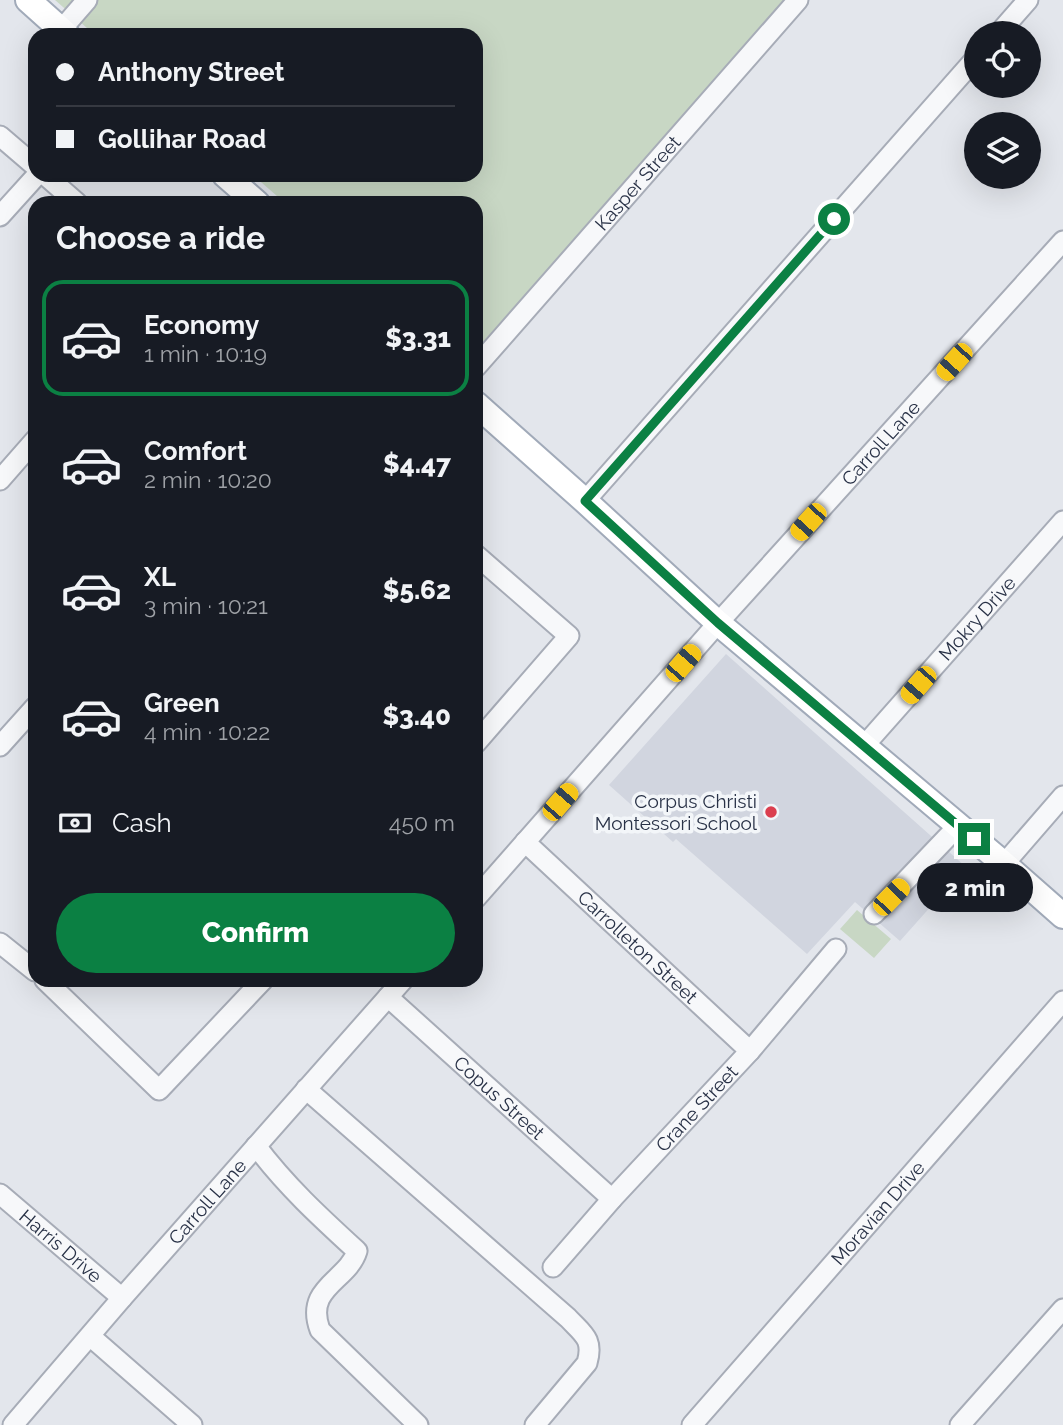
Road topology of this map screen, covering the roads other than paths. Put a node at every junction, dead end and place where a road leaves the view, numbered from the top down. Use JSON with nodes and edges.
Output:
{"nodes":[{"id":1,"x":28,"y":0,"type":"edge"},
{"id":2,"x":87,"y":0,"type":"edge"},
{"id":3,"x":798,"y":0,"type":"edge"},
{"id":4,"x":1028,"y":0,"type":"edge"},
{"id":5,"x":1010,"y":21,"type":"edge"},
{"id":6,"x":60,"y":28,"type":"edge"},
{"id":7,"x":67,"y":28,"type":"edge"},
{"id":8,"x":964,"y":72,"type":"edge"},
{"id":9,"x":0,"y":136,"type":"edge"},
{"id":10,"x":28,"y":160,"type":"edge"},
{"id":11,"x":31,"y":182,"type":"edge"},
{"id":12,"x":53,"y":182,"type":"edge"},
{"id":13,"x":233,"y":182,"type":"edge"},
{"id":14,"x":69,"y":196,"type":"edge"},
{"id":15,"x":249,"y":196,"type":"edge"},
{"id":16,"x":0,"y":216,"type":"edge"},
{"id":17,"x":1063,"y":241,"type":"edge"},
{"id":18,"x":483,"y":359,"type":"edge"},
{"id":19,"x":483,"y":410,"type":"edge"},
{"id":20,"x":28,"y":448,"type":"edge"},
{"id":21,"x":0,"y":480,"type":"edge"},
{"id":22,"x":585,"y":501,"type":"junction"},
{"id":23,"x":1063,"y":521,"type":"edge"},
{"id":24,"x":483,"y":561,"type":"edge"},
{"id":25,"x":718,"y":623,"type":"junction"},
{"id":26,"x":28,"y":715,"type":"edge"},
{"id":27,"x":483,"y":735,"type":"edge"},
{"id":28,"x":0,"y":746,"type":"edge"},
{"id":29,"x":863,"y":747,"type":"junction"},
{"id":30,"x":1063,"y":796,"type":"edge"},
{"id":31,"x":958,"y":826,"type":"junction"},
{"id":32,"x":525,"y":842,"type":"junction"},
{"id":33,"x":1004,"y":864,"type":"junction"},
{"id":34,"x":483,"y":890,"type":"edge"},
{"id":35,"x":874,"y":914,"type":"dead end"},
{"id":36,"x":1063,"y":916,"type":"edge"},
{"id":37,"x":0,"y":943,"type":"edge"},
{"id":38,"x":836,"y":949,"type":"dead end"},
{"id":39,"x":28,"y":965,"type":"edge"},
{"id":40,"x":53,"y":987,"type":"edge"},
{"id":41,"x":256,"y":987,"type":"edge"},
{"id":42,"x":397,"y":987,"type":"edge"},
{"id":43,"x":388,"y":997,"type":"junction"},
{"id":44,"x":1063,"y":1000,"type":"edge"},
{"id":45,"x":750,"y":1051,"type":"junction"},
{"id":46,"x":306,"y":1089,"type":"junction"},
{"id":47,"x":256,"y":1146,"type":"junction"},
{"id":48,"x":0,"y":1195,"type":"edge"},
{"id":49,"x":612,"y":1199,"type":"junction"},
{"id":50,"x":552,"y":1266,"type":"dead end"},
{"id":51,"x":122,"y":1298,"type":"junction"},
{"id":52,"x":1063,"y":1308,"type":"edge"},
{"id":53,"x":90,"y":1336,"type":"junction"},
{"id":54,"x":13,"y":1425,"type":"edge"},
{"id":55,"x":191,"y":1425,"type":"edge"},
{"id":56,"x":418,"y":1425,"type":"edge"},
{"id":57,"x":535,"y":1425,"type":"edge"},
{"id":58,"x":692,"y":1425,"type":"edge"},
{"id":59,"x":960,"y":1425,"type":"edge"}],
"edges":[{"from":1,"to":6,"type":"main road"},
{"from":2,"to":7,"type":"street"},
{"from":3,"to":18,"type":"street","name":"Kasper Street"},
{"from":4,"to":5,"type":"street"},
{"from":8,"to":22,"type":"street"},
{"from":9,"to":10,"type":"street"},
{"from":11,"to":16,"type":"street"},
{"from":12,"to":14,"type":"street"},
{"from":13,"to":15,"type":"main road"},
{"from":17,"to":25,"type":"street","name":"Carroll Lane"},
{"from":19,"to":22,"type":"main road"},
{"from":20,"to":21,"type":"street"},
{"from":22,"to":25,"type":"main road"},
{"from":23,"to":29,"type":"street","name":"Mokry Drive"},
{"from":24,"to":27,"type":"street"},
{"from":25,"to":29,"type":"main road"},
{"from":25,"to":32,"type":"street","name":"Carroll Lane"},
{"from":26,"to":28,"type":"street"},
{"from":29,"to":31,"type":"main road"},
{"from":30,"to":33,"type":"street"},
{"from":31,"to":33,"type":"main road"},
{"from":31,"to":35,"type":"street"},
{"from":32,"to":34,"type":"street","name":"Carroll Lane"},
{"from":32,"to":45,"type":"street","name":"Carrolleton Street"},
{"from":33,"to":36,"type":"main road"},
{"from":37,"to":39,"type":"street"},
{"from":38,"to":45,"type":"street","name":"Crane Street"},
{"from":40,"to":41,"type":"street"},
{"from":42,"to":43,"type":"street","name":"Carroll Lane"},
{"from":43,"to":46,"type":"street","name":"Carroll Lane"},
{"from":43,"to":49,"type":"street","name":"Copus Street"},
{"from":44,"to":58,"type":"street","name":"Moravian Drive"},
{"from":45,"to":49,"type":"street","name":"Crane Street"},
{"from":46,"to":47,"type":"street","name":"Carroll Lane"},
{"from":46,"to":57,"type":"street"},
{"from":47,"to":51,"type":"street","name":"Carroll Lane"},
{"from":47,"to":56,"type":"street"},
{"from":48,"to":51,"type":"street","name":"Harris Drive"},
{"from":49,"to":50,"type":"street","name":"Crane Street"},
{"from":51,"to":53,"type":"street","name":"Carroll Lane"},
{"from":52,"to":59,"type":"street"},
{"from":53,"to":54,"type":"street","name":"Carroll Lane"},
{"from":53,"to":55,"type":"street"}]}
